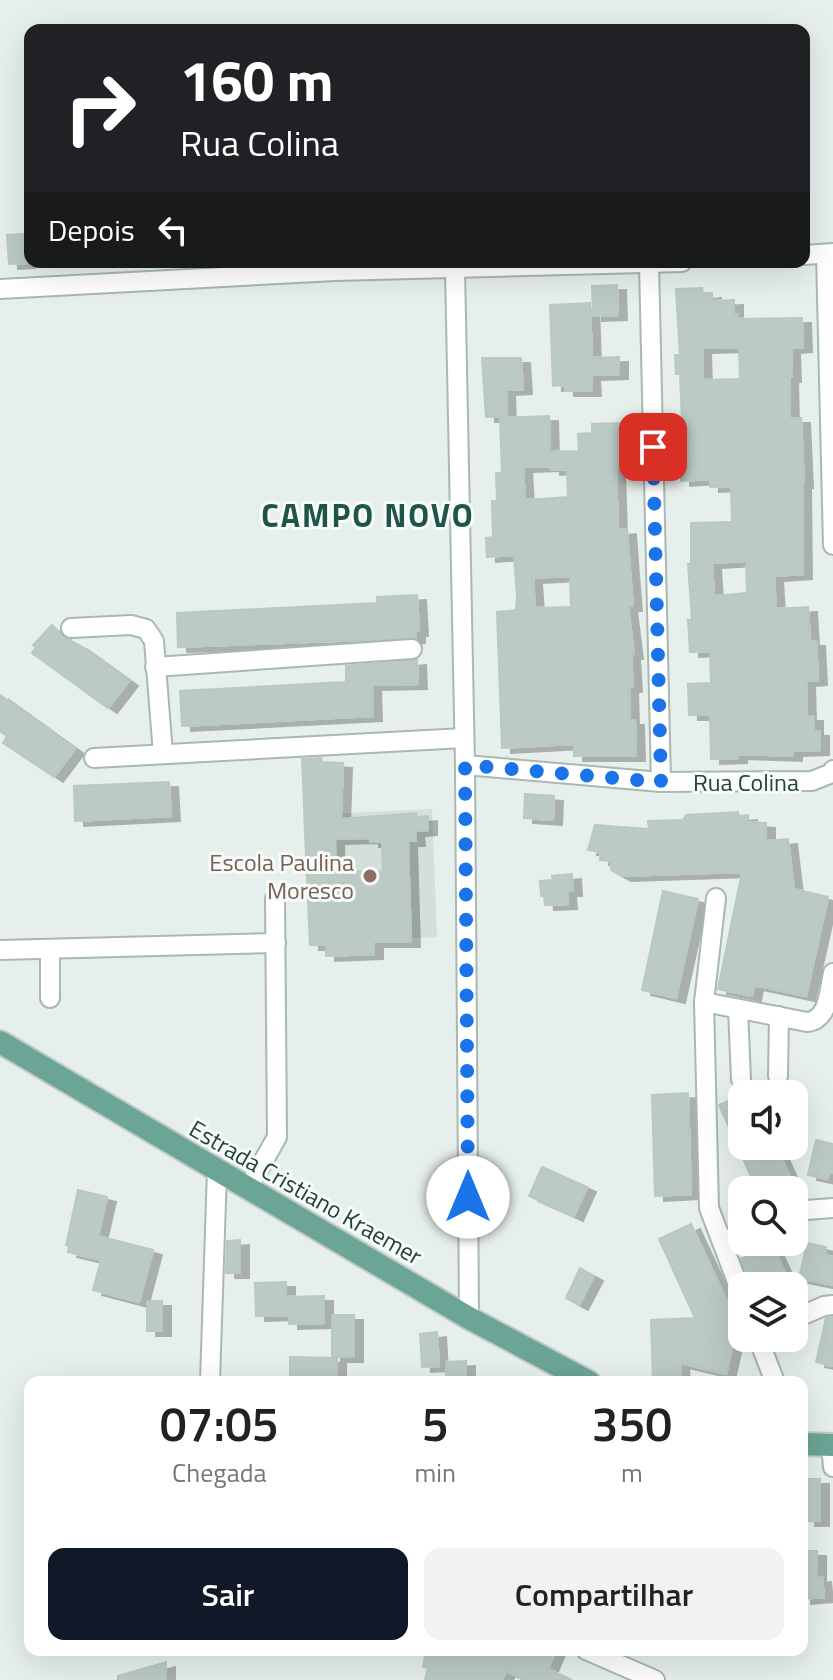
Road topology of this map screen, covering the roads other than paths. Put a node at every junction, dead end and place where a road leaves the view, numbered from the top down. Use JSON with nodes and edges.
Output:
{"nodes":[{"id":1,"x":830,"y":253,"type":"edge"},
{"id":2,"x":810,"y":255,"type":"edge"},
{"id":3,"x":494,"y":268,"type":"edge"},
{"id":4,"x":649,"y":268,"type":"edge"},
{"id":5,"x":455,"y":269,"type":"junction"},
{"id":6,"x":0,"y":289,"type":"edge"},
{"id":7,"x":832,"y":492,"type":"edge"},
{"id":8,"x":833,"y":545,"type":"edge"},
{"id":9,"x":71,"y":628,"type":"dead end"},
{"id":10,"x":412,"y":649,"type":"dead end"},
{"id":11,"x":155,"y":667,"type":"junction"},
{"id":12,"x":464,"y":738,"type":"junction"},
{"id":13,"x":163,"y":754,"type":"junction"},
{"id":14,"x":94,"y":758,"type":"dead end"},
{"id":15,"x":465,"y":765,"type":"junction"},
{"id":16,"x":833,"y":770,"type":"edge"},
{"id":17,"x":661,"y":782,"type":"junction"},
{"id":18,"x":716,"y":898,"type":"dead end"},
{"id":19,"x":275,"y":899,"type":"dead end"},
{"id":20,"x":276,"y":943,"type":"junction"},
{"id":21,"x":50,"y":949,"type":"junction"},
{"id":22,"x":0,"y":950,"type":"edge"},
{"id":23,"x":833,"y":973,"type":"edge"},
{"id":24,"x":50,"y":998,"type":"dead end"},
{"id":25,"x":704,"y":1002,"type":"junction"},
{"id":26,"x":738,"y":1009,"type":"junction"},
{"id":27,"x":779,"y":1016,"type":"junction"},
{"id":28,"x":0,"y":1042,"type":"edge"},
{"id":29,"x":778,"y":1076,"type":"dead end"},
{"id":30,"x":741,"y":1079,"type":"dead end"},
{"id":31,"x":217,"y":1170,"type":"junction"},
{"id":32,"x":248,"y":1188,"type":"junction"},
{"id":33,"x":833,"y":1208,"type":"edge"},
{"id":34,"x":808,"y":1210,"type":"edge"},
{"id":35,"x":728,"y":1239,"type":"edge"},
{"id":36,"x":722,"y":1242,"type":"junction"},
{"id":37,"x":733,"y":1272,"type":"edge"},
{"id":38,"x":833,"y":1305,"type":"edge"},
{"id":39,"x":808,"y":1313,"type":"edge"},
{"id":40,"x":469,"y":1318,"type":"junction"},
{"id":41,"x":763,"y":1352,"type":"edge"},
{"id":42,"x":210,"y":1376,"type":"edge"},
{"id":43,"x":578,"y":1376,"type":"edge"},
{"id":44,"x":773,"y":1376,"type":"edge"},
{"id":45,"x":808,"y":1446,"type":"edge"},
{"id":46,"x":832,"y":1452,"type":"edge"},
{"id":47,"x":600,"y":1656,"type":"edge"},
{"id":48,"x":655,"y":1680,"type":"edge"}],
"edges":[{"from":1,"to":2,"type":"street"},
{"from":1,"to":7,"type":"street"},
{"from":3,"to":5,"type":"street"},
{"from":4,"to":17,"type":"street"},
{"from":5,"to":6,"type":"street"},
{"from":5,"to":12,"type":"street"},
{"from":7,"to":8,"type":"street"},
{"from":9,"to":11,"type":"street"},
{"from":10,"to":11,"type":"street"},
{"from":11,"to":13,"type":"street"},
{"from":12,"to":13,"type":"street"},
{"from":12,"to":15,"type":"street"},
{"from":13,"to":14,"type":"street"},
{"from":15,"to":17,"type":"street","name":"Rua Colina"},
{"from":15,"to":40,"type":"street"},
{"from":16,"to":17,"type":"street","name":"Rua Colina"},
{"from":18,"to":25,"type":"street"},
{"from":19,"to":20,"type":"street"},
{"from":20,"to":21,"type":"street"},
{"from":20,"to":32,"type":"street"},
{"from":21,"to":22,"type":"street"},
{"from":21,"to":24,"type":"street"},
{"from":23,"to":27,"type":"street"},
{"from":25,"to":26,"type":"street"},
{"from":25,"to":36,"type":"street"},
{"from":26,"to":27,"type":"street"},
{"from":26,"to":30,"type":"street"},
{"from":27,"to":29,"type":"street"},
{"from":28,"to":31,"type":"main road","name":"Estrada Cristiano Kraemer"},
{"from":31,"to":32,"type":"main road","name":"Estrada Cristiano Kraemer"},
{"from":31,"to":42,"type":"street"},
{"from":32,"to":40,"type":"main road","name":"Estrada Cristiano Kraemer"},
{"from":33,"to":34,"type":"street"},
{"from":35,"to":36,"type":"street"},
{"from":36,"to":37,"type":"street"},
{"from":38,"to":39,"type":"street"},
{"from":40,"to":43,"type":"main road","name":"Estrada Cristiano Kraemer"},
{"from":41,"to":44,"type":"street"},
{"from":45,"to":46,"type":"main road"},
{"from":47,"to":48,"type":"street"}]}
